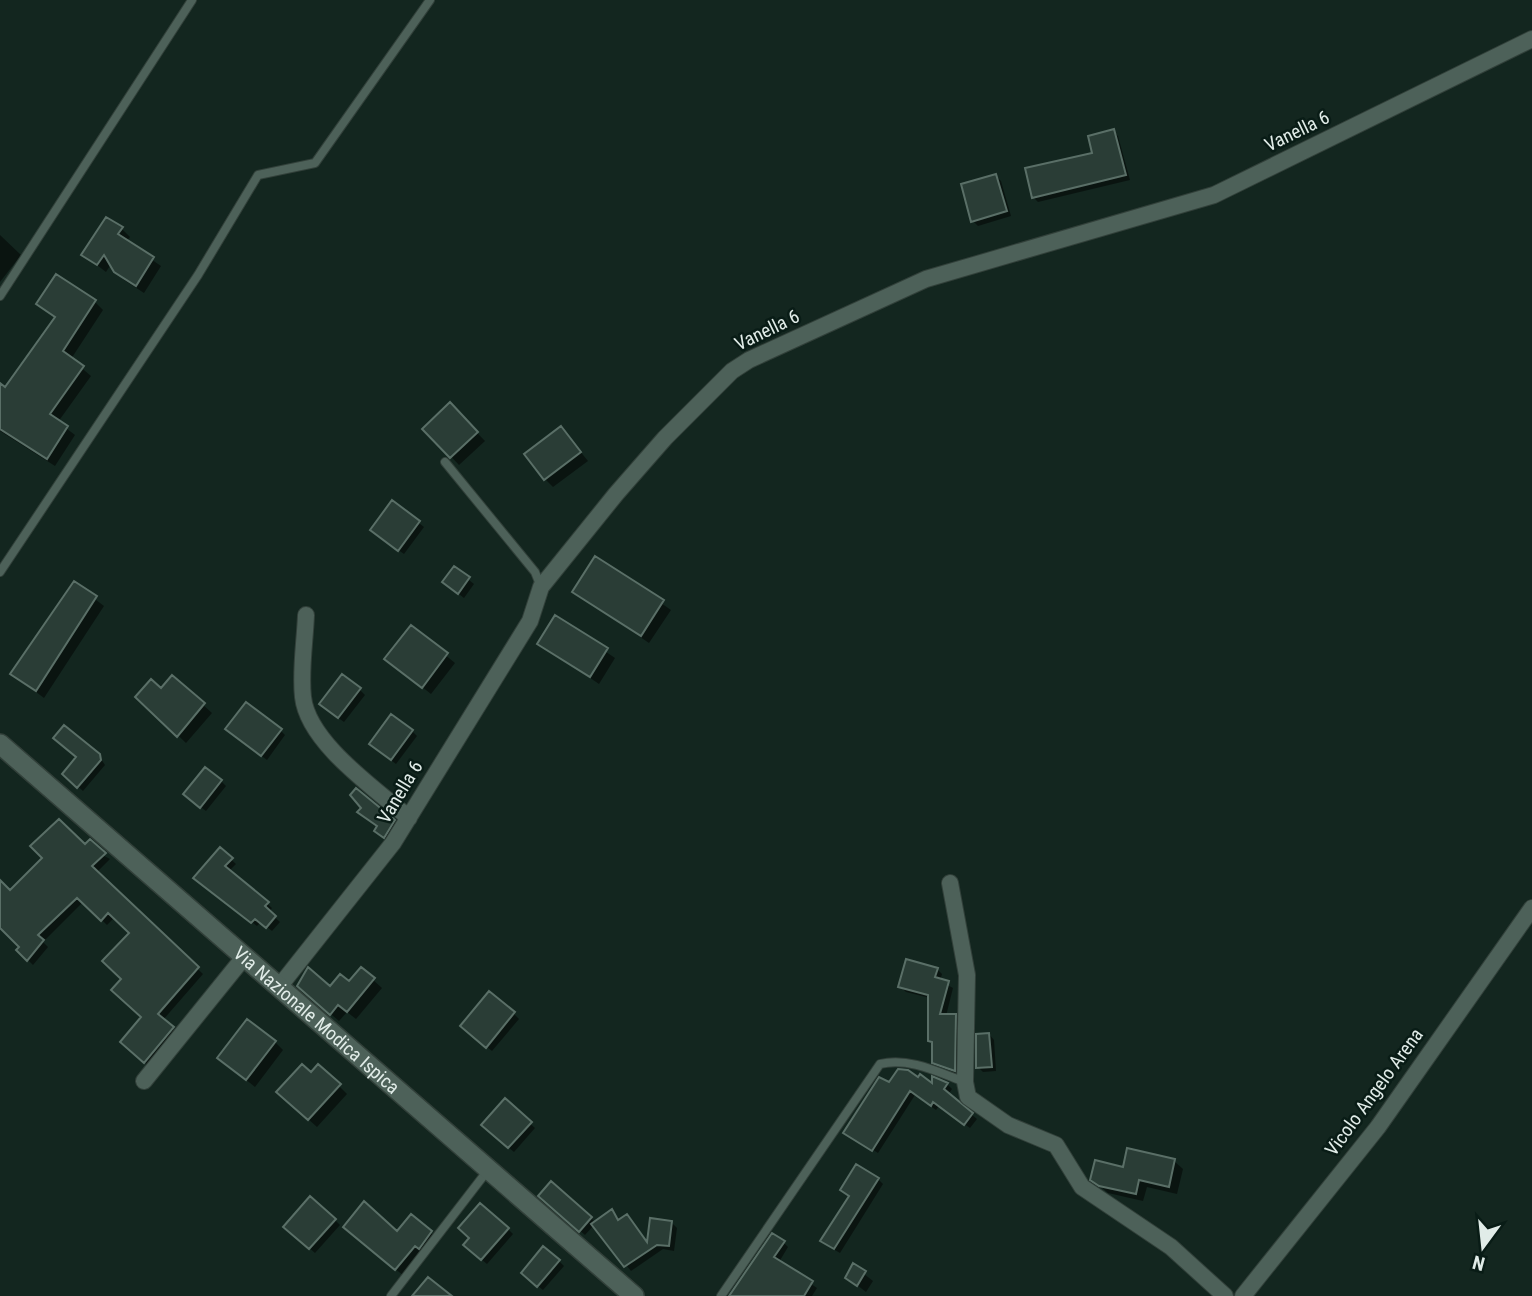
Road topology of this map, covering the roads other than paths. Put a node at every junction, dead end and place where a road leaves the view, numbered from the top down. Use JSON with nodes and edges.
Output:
{"nodes":[{"id":1,"x":192,"y":0,"type":"edge"},
{"id":2,"x":430,"y":0,"type":"edge"},
{"id":3,"x":1532,"y":39,"type":"edge"},
{"id":4,"x":0,"y":296,"type":"edge"},
{"id":5,"x":445,"y":462,"type":"dead end"},
{"id":6,"x":0,"y":572,"type":"edge"},
{"id":7,"x":541,"y":587,"type":"junction"},
{"id":8,"x":306,"y":615,"type":"dead end"},
{"id":9,"x":0,"y":744,"type":"edge"},
{"id":10,"x":409,"y":818,"type":"junction"},
{"id":11,"x":950,"y":883,"type":"dead end"},
{"id":12,"x":1532,"y":908,"type":"edge"},
{"id":13,"x":245,"y":956,"type":"junction"},
{"id":14,"x":279,"y":987,"type":"junction"},
{"id":15,"x":144,"y":1082,"type":"dead end"},
{"id":16,"x":965,"y":1082,"type":"junction"},
{"id":17,"x":488,"y":1170,"type":"junction"},
{"id":18,"x":391,"y":1296,"type":"edge"},
{"id":19,"x":634,"y":1296,"type":"edge"},
{"id":20,"x":721,"y":1296,"type":"edge"},
{"id":21,"x":1225,"y":1296,"type":"edge"},
{"id":22,"x":1243,"y":1296,"type":"edge"}],
"edges":[{"from":1,"to":4,"type":"lane"},
{"from":2,"to":6,"type":"lane"},
{"from":3,"to":7,"type":"street","name":"Vanella 6"},
{"from":5,"to":7,"type":"lane"},
{"from":7,"to":10,"type":"street","name":"Vanella 6"},
{"from":8,"to":10,"type":"street"},
{"from":9,"to":13,"type":"main road","name":"Via Nazionale Modica Ispica"},
{"from":10,"to":14,"type":"street","name":"Vanella 6"},
{"from":11,"to":16,"type":"street"},
{"from":12,"to":22,"type":"street","name":"Vicolo Angelo Arena"},
{"from":13,"to":14,"type":"main road","name":"Via Nazionale Modica Ispica"},
{"from":13,"to":15,"type":"street"},
{"from":14,"to":17,"type":"main road","name":"Via Nazionale Modica Ispica"},
{"from":16,"to":20,"type":"lane"},
{"from":16,"to":21,"type":"street"},
{"from":17,"to":18,"type":"lane"},
{"from":17,"to":19,"type":"main road","name":"Via Nazionale Modica Ispica"}]}
